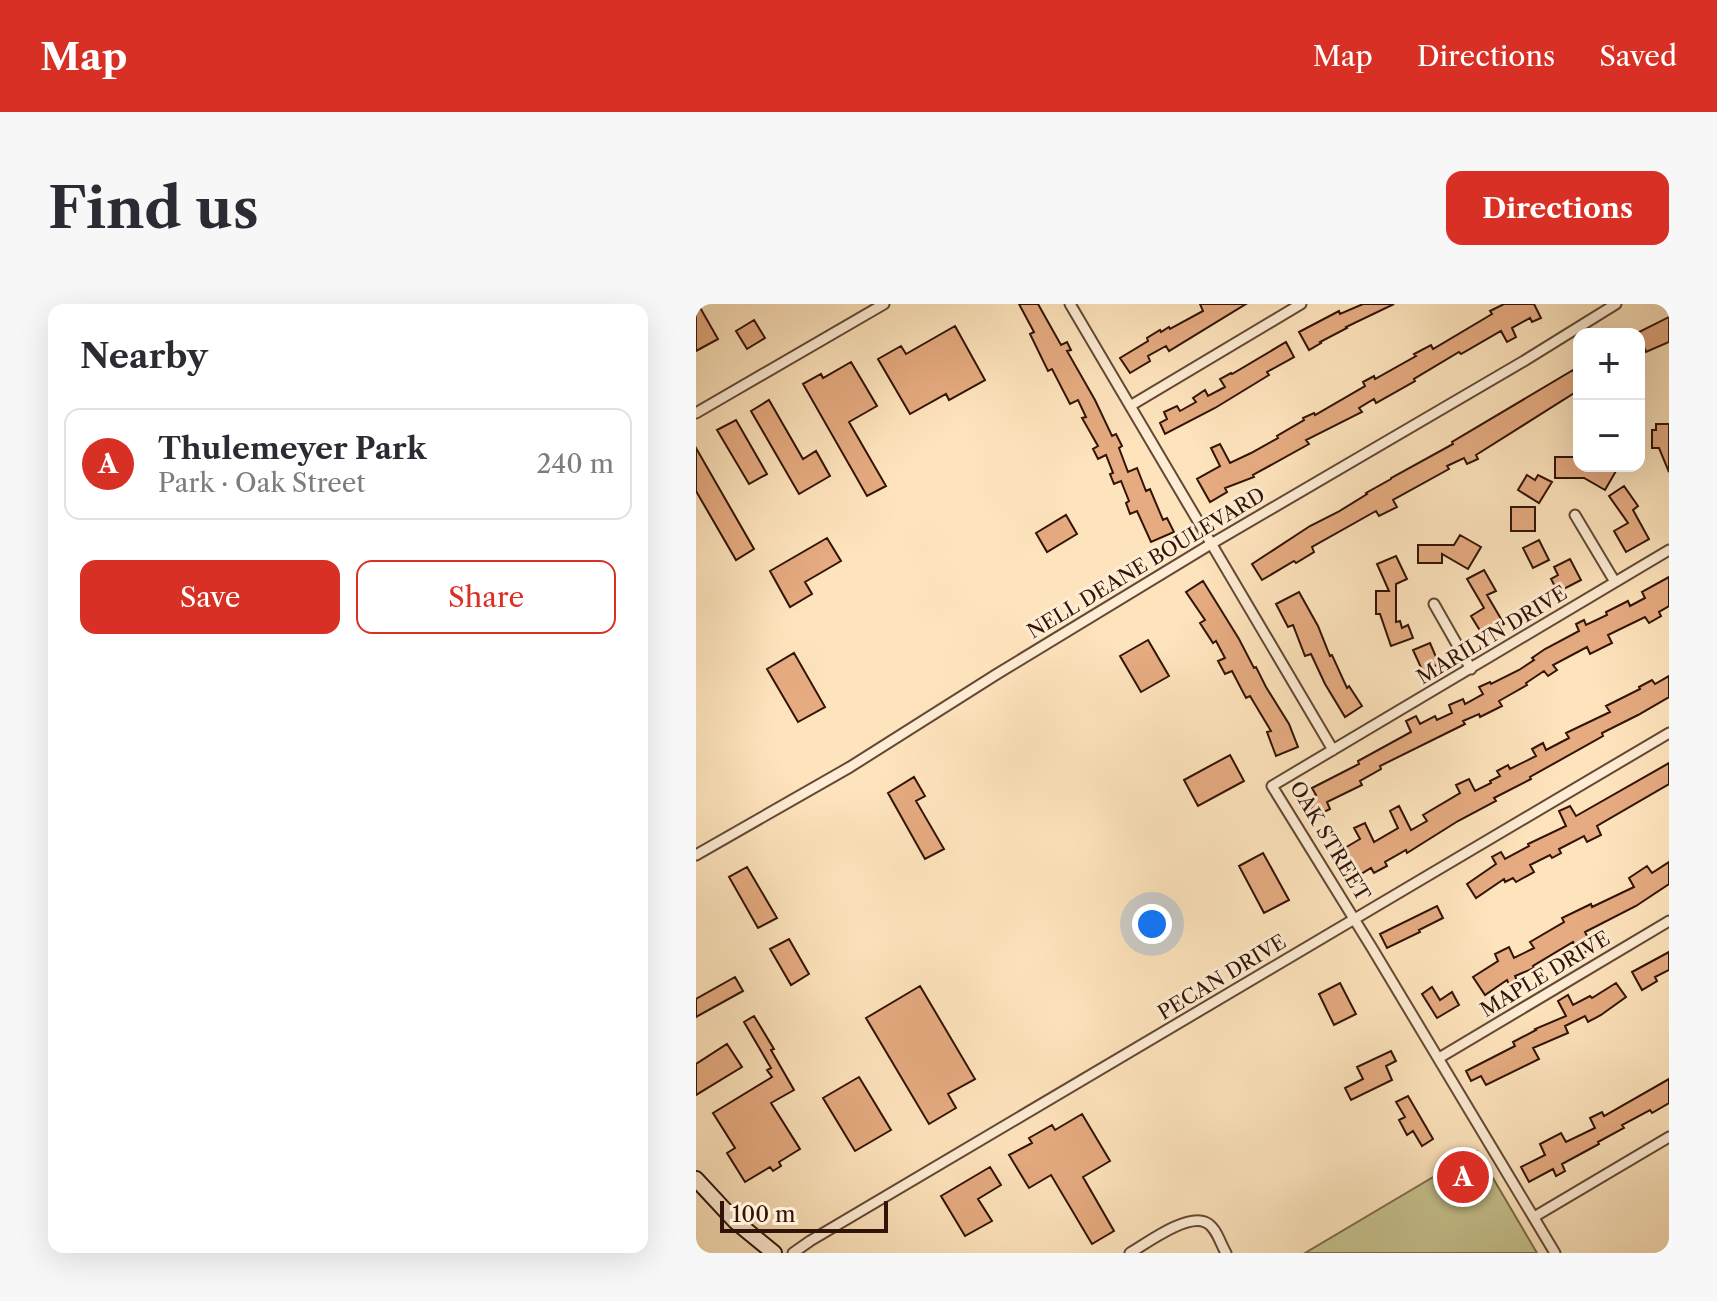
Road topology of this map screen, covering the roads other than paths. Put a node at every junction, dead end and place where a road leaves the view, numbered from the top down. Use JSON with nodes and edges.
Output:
{"nodes":[{"id":1,"x":884,"y":304,"type":"edge"},
{"id":2,"x":1070,"y":304,"type":"edge"},
{"id":3,"x":1301,"y":304,"type":"edge"},
{"id":4,"x":1616,"y":304,"type":"edge"},
{"id":5,"x":1130,"y":406,"type":"junction"},
{"id":6,"x":696,"y":413,"type":"edge"},
{"id":7,"x":1575,"y":515,"type":"dead end"},
{"id":8,"x":1211,"y":544,"type":"junction"},
{"id":9,"x":1669,"y":550,"type":"edge"},
{"id":10,"x":1615,"y":582,"type":"junction"},
{"id":11,"x":1434,"y":604,"type":"dead end"},
{"id":12,"x":1471,"y":669,"type":"junction"},
{"id":13,"x":1669,"y":733,"type":"edge"},
{"id":14,"x":1333,"y":750,"type":"junction"},
{"id":15,"x":696,"y":855,"type":"edge"},
{"id":16,"x":1355,"y":919,"type":"junction"},
{"id":17,"x":1669,"y":921,"type":"edge"},
{"id":18,"x":1439,"y":1058,"type":"junction"},
{"id":19,"x":1669,"y":1137,"type":"edge"},
{"id":20,"x":696,"y":1179,"type":"edge"},
{"id":21,"x":1534,"y":1217,"type":"junction"},
{"id":22,"x":774,"y":1253,"type":"edge"},
{"id":23,"x":793,"y":1253,"type":"edge"},
{"id":24,"x":1130,"y":1253,"type":"edge"},
{"id":25,"x":1226,"y":1253,"type":"edge"},
{"id":26,"x":1555,"y":1253,"type":"edge"}],
"edges":[{"from":1,"to":6,"type":"street"},
{"from":2,"to":5,"type":"street"},
{"from":3,"to":5,"type":"street"},
{"from":4,"to":8,"type":"street","name":"NELL DEANE BOULEVARD"},
{"from":5,"to":8,"type":"street"},
{"from":7,"to":10,"type":"street"},
{"from":8,"to":14,"type":"street"},
{"from":8,"to":15,"type":"street","name":"NELL DEANE BOULEVARD"},
{"from":9,"to":10,"type":"street","name":"MARILYN DRIVE"},
{"from":10,"to":12,"type":"street","name":"MARILYN DRIVE"},
{"from":11,"to":12,"type":"street"},
{"from":12,"to":14,"type":"street","name":"MARILYN DRIVE"},
{"from":13,"to":16,"type":"street","name":"PECAN DRIVE"},
{"from":14,"to":16,"type":"street","name":"OAK STREET"},
{"from":16,"to":18,"type":"street","name":"OAK STREET"},
{"from":16,"to":23,"type":"street","name":"PECAN DRIVE"},
{"from":17,"to":18,"type":"street","name":"MAPLE DRIVE"},
{"from":18,"to":21,"type":"street","name":"OAK STREET"},
{"from":19,"to":21,"type":"street"},
{"from":20,"to":22,"type":"main road"},
{"from":21,"to":26,"type":"street","name":"OAK STREET"},
{"from":24,"to":25,"type":"street"}]}
